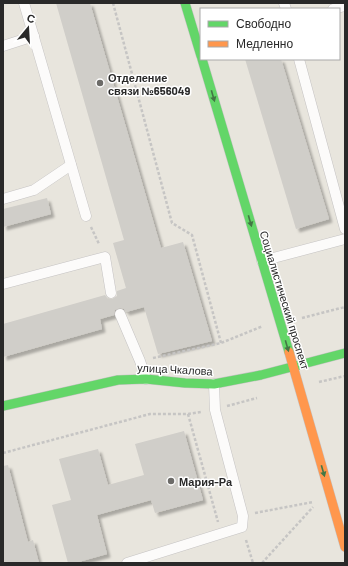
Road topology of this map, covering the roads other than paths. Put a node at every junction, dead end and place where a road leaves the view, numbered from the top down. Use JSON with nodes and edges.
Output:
{"nodes":[{"id":1,"x":24,"y":3,"type":"edge"},
{"id":2,"x":186,"y":3,"type":"edge"},
{"id":3,"x":34,"y":36,"type":"junction"},
{"id":4,"x":199,"y":45,"type":"edge"},
{"id":5,"x":3,"y":46,"type":"edge"},
{"id":6,"x":202,"y":60,"type":"edge"},
{"id":7,"x":300,"y":60,"type":"edge"},
{"id":8,"x":71,"y":165,"type":"junction"},
{"id":9,"x":3,"y":199,"type":"edge"},
{"id":10,"x":86,"y":216,"type":"road end"},
{"id":11,"x":345,"y":229,"type":"edge"},
{"id":12,"x":345,"y":239,"type":"edge"},
{"id":13,"x":262,"y":261,"type":"junction"},
{"id":14,"x":3,"y":284,"type":"edge"},
{"id":15,"x":112,"y":293,"type":"dead end"},
{"id":16,"x":120,"y":314,"type":"dead end"},
{"id":17,"x":345,"y":353,"type":"edge"},
{"id":18,"x":293,"y":367,"type":"junction"},
{"id":19,"x":146,"y":379,"type":"junction"},
{"id":20,"x":214,"y":384,"type":"junction"},
{"id":21,"x":3,"y":406,"type":"edge"},
{"id":22,"x":345,"y":547,"type":"edge"},
{"id":23,"x":127,"y":563,"type":"edge"}],
"edges":[{"from":1,"to":3,"type":"lane"},
{"from":2,"to":4,"type":"street","name":"Социалистический проспект"},
{"from":3,"to":5,"type":"lane"},
{"from":3,"to":8,"type":"lane"},
{"from":6,"to":13,"type":"street","name":"Социалистический проспект","one_way":true},
{"from":7,"to":11,"type":"lane"},
{"from":8,"to":9,"type":"lane"},
{"from":8,"to":10,"type":"lane"},
{"from":12,"to":13,"type":"lane"},
{"from":13,"to":18,"type":"street","name":"Социалистический проспект","one_way":true},
{"from":14,"to":15,"type":"lane"},
{"from":16,"to":19,"type":"lane"},
{"from":17,"to":18,"type":"street","name":"улица Чкалова"},
{"from":18,"to":20,"type":"street","name":"улица Чкалова"},
{"from":18,"to":22,"type":"street","name":"Социалистический проспект","one_way":true},
{"from":19,"to":20,"type":"street","name":"улица Чкалова"},
{"from":19,"to":21,"type":"street","name":"улица Чкалова"},
{"from":20,"to":23,"type":"lane"}]}
